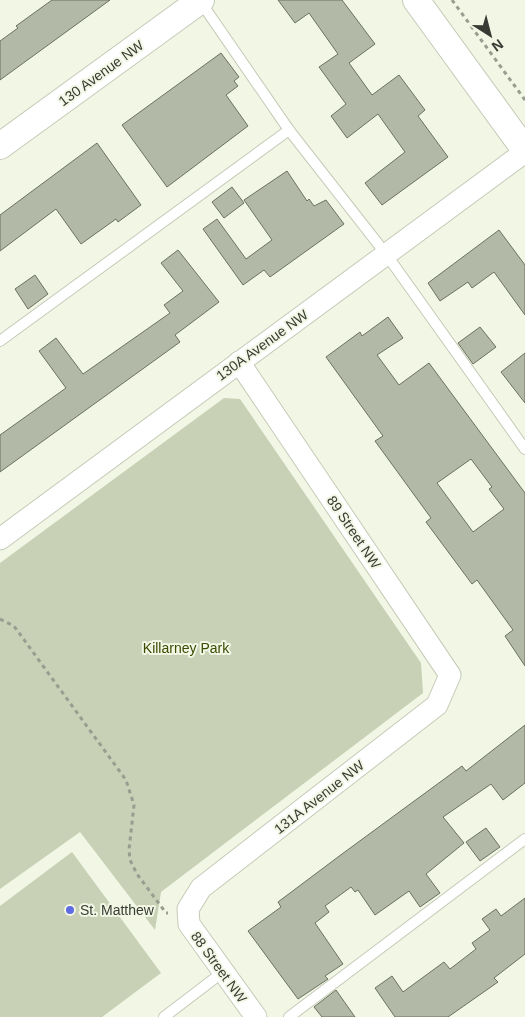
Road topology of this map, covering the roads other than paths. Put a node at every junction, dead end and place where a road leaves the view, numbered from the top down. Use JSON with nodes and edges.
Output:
{"nodes":[{"id":1,"x":200,"y":0,"type":"edge"},
{"id":2,"x":416,"y":0,"type":"edge"},
{"id":3,"x":289,"y":130,"type":"junction"},
{"id":4,"x":0,"y":146,"type":"edge"},
{"id":5,"x":525,"y":151,"type":"edge"},
{"id":6,"x":386,"y":254,"type":"junction"},
{"id":7,"x":0,"y":341,"type":"edge"},
{"id":8,"x":239,"y":362,"type":"junction"},
{"id":9,"x":525,"y":450,"type":"edge"},
{"id":10,"x":0,"y":538,"type":"edge"},
{"id":11,"x":437,"y":705,"type":"joint"},
{"id":12,"x":525,"y":839,"type":"edge"},
{"id":13,"x":188,"y":908,"type":"joint"},
{"id":14,"x":224,"y":972,"type":"junction"},
{"id":15,"x":164,"y":1017,"type":"edge"},
{"id":16,"x":256,"y":1017,"type":"edge"},
{"id":17,"x":288,"y":1017,"type":"edge"}],
"edges":[{"from":1,"to":3,"type":"lane"},
{"from":1,"to":4,"type":"street","name":"130 Avenue NW"},
{"from":2,"to":5,"type":"street"},
{"from":3,"to":6,"type":"lane"},
{"from":3,"to":7,"type":"lane"},
{"from":5,"to":6,"type":"street","name":"130A Avenue NW"},
{"from":6,"to":8,"type":"street","name":"130A Avenue NW"},
{"from":6,"to":9,"type":"lane"},
{"from":8,"to":10,"type":"street","name":"130A Avenue NW"},
{"from":8,"to":11,"type":"street","name":"89 Street NW"},
{"from":11,"to":13,"type":"street","name":"131A Avenue NW"},
{"from":12,"to":17,"type":"lane"},
{"from":13,"to":14,"type":"street","name":"88 Street NW"},
{"from":14,"to":15,"type":"lane"},
{"from":14,"to":16,"type":"street","name":"88 Street NW"}]}
